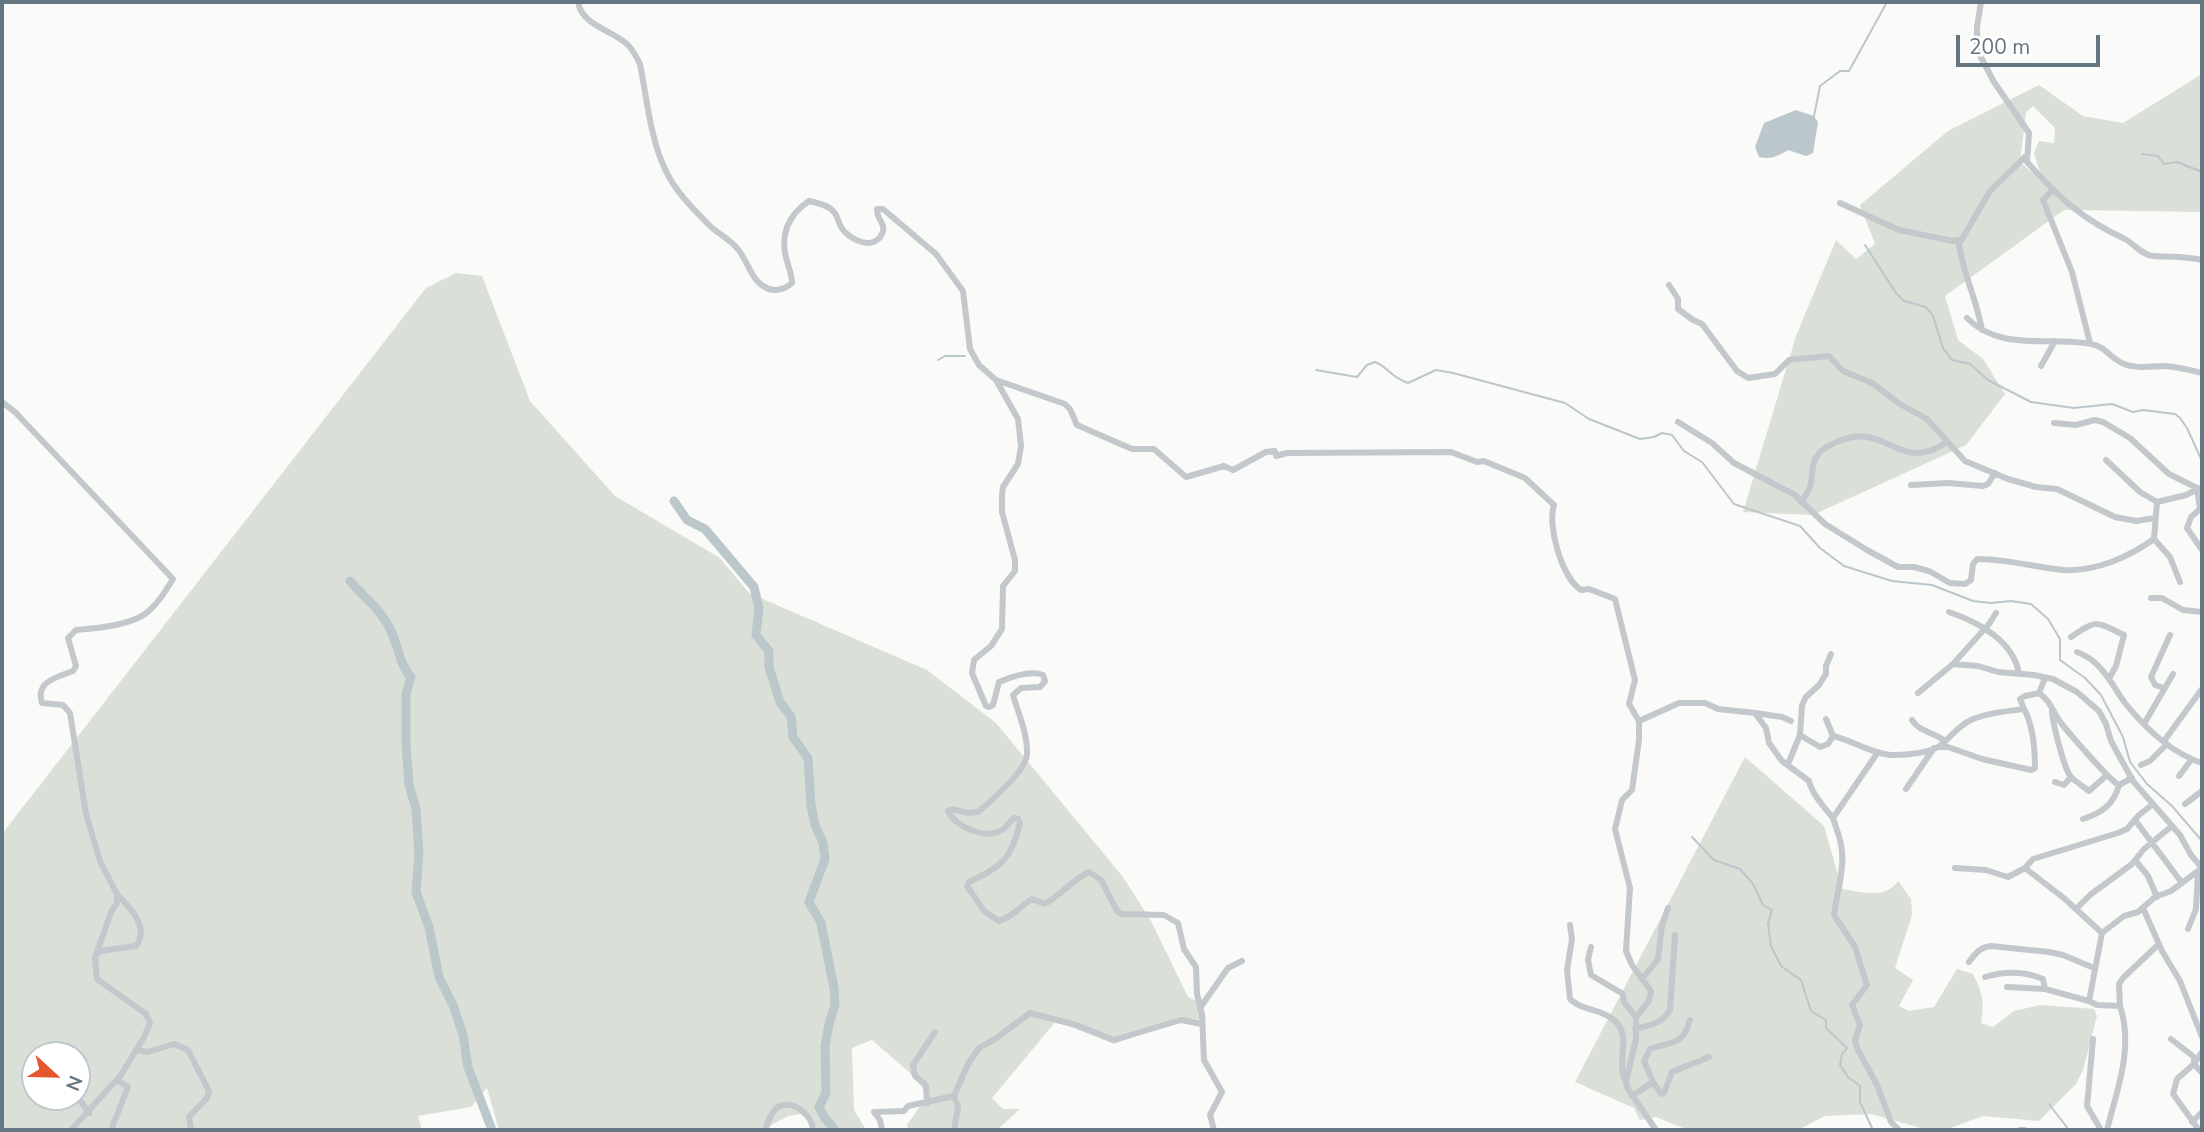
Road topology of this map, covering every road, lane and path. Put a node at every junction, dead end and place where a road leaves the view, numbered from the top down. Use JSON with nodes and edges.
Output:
{"nodes":[{"id":1,"x":578,"y":2,"type":"edge"},
{"id":2,"x":1981,"y":2,"type":"edge"},
{"id":3,"x":2025,"y":157,"type":"junction"},
{"id":4,"x":2053,"y":190,"type":"junction"},
{"id":5,"x":1840,"y":203,"type":"dead end"},
{"id":6,"x":1961,"y":240,"type":"junction"},
{"id":7,"x":2202,"y":260,"type":"edge"},
{"id":8,"x":1669,"y":285,"type":"dead end"},
{"id":9,"x":1967,"y":318,"type":"dead end"},
{"id":10,"x":1982,"y":330,"type":"junction"},
{"id":11,"x":2055,"y":341,"type":"junction"},
{"id":12,"x":2090,"y":343,"type":"junction"},
{"id":13,"x":2041,"y":366,"type":"dead end"},
{"id":14,"x":2202,"y":373,"type":"edge"},
{"id":15,"x":996,"y":380,"type":"junction"},
{"id":16,"x":2,"y":402,"type":"edge"},
{"id":17,"x":1678,"y":422,"type":"dead end"},
{"id":18,"x":2054,"y":423,"type":"dead end"},
{"id":19,"x":1947,"y":442,"type":"junction"},
{"id":20,"x":2106,"y":460,"type":"dead end"},
{"id":21,"x":1995,"y":473,"type":"junction"},
{"id":22,"x":1912,"y":485,"type":"dead end"},
{"id":23,"x":2200,"y":487,"type":"edge"},
{"id":24,"x":1801,"y":502,"type":"junction"},
{"id":25,"x":2157,"y":502,"type":"junction"},
{"id":26,"x":2201,"y":510,"type":"edge"},
{"id":27,"x":2155,"y":517,"type":"junction"},
{"id":28,"x":2154,"y":540,"type":"junction"},
{"id":29,"x":2202,"y":550,"type":"edge"},
{"id":30,"x":2180,"y":582,"type":"dead end"},
{"id":31,"x":2151,"y":598,"type":"dead end"},
{"id":32,"x":1949,"y":612,"type":"dead end"},
{"id":33,"x":2202,"y":612,"type":"edge"},
{"id":34,"x":1996,"y":613,"type":"dead end"},
{"id":35,"x":1984,"y":630,"type":"junction"},
{"id":36,"x":2170,"y":635,"type":"dead end"},
{"id":37,"x":2071,"y":637,"type":"dead end"},
{"id":38,"x":2077,"y":652,"type":"dead end"},
{"id":39,"x":1831,"y":654,"type":"dead end"},
{"id":40,"x":1953,"y":664,"type":"junction"},
{"id":41,"x":2019,"y":674,"type":"junction"},
{"id":42,"x":2173,"y":674,"type":"dead end"},
{"id":43,"x":2110,"y":677,"type":"junction"},
{"id":44,"x":2045,"y":678,"type":"junction"},
{"id":45,"x":2164,"y":688,"type":"junction"},
{"id":46,"x":2202,"y":689,"type":"edge"},
{"id":47,"x":1918,"y":693,"type":"dead end"},
{"id":48,"x":2039,"y":693,"type":"junction"},
{"id":49,"x":2024,"y":709,"type":"junction"},
{"id":50,"x":2053,"y":709,"type":"junction"},
{"id":51,"x":1755,"y":713,"type":"junction"},
{"id":52,"x":1826,"y":719,"type":"dead end"},
{"id":53,"x":1912,"y":720,"type":"dead end"},
{"id":54,"x":1639,"y":721,"type":"junction"},
{"id":55,"x":1791,"y":721,"type":"dead end"},
{"id":56,"x":2144,"y":724,"type":"junction"},
{"id":57,"x":1800,"y":735,"type":"junction"},
{"id":58,"x":1833,"y":736,"type":"junction"},
{"id":59,"x":1945,"y":741,"type":"junction"},
{"id":60,"x":2166,"y":742,"type":"junction"},
{"id":61,"x":1936,"y":748,"type":"junction"},
{"id":62,"x":1878,"y":752,"type":"junction"},
{"id":63,"x":2191,"y":760,"type":"junction"},
{"id":64,"x":2202,"y":763,"type":"edge"},
{"id":65,"x":1788,"y":764,"type":"junction"},
{"id":66,"x":2141,"y":765,"type":"dead end"},
{"id":67,"x":2106,"y":776,"type":"junction"},
{"id":68,"x":2179,"y":776,"type":"dead end"},
{"id":69,"x":2071,"y":777,"type":"junction"},
{"id":70,"x":2132,"y":778,"type":"junction"},
{"id":71,"x":2055,"y":782,"type":"dead end"},
{"id":72,"x":2119,"y":785,"type":"junction"},
{"id":73,"x":1906,"y":789,"type":"dead end"},
{"id":74,"x":2202,"y":791,"type":"edge"},
{"id":75,"x":2154,"y":804,"type":"junction"},
{"id":76,"x":2185,"y":804,"type":"dead end"},
{"id":77,"x":1833,"y":818,"type":"junction"},
{"id":78,"x":2083,"y":819,"type":"dead end"},
{"id":79,"x":2135,"y":820,"type":"junction"},
{"id":80,"x":2172,"y":826,"type":"junction"},
{"id":81,"x":2152,"y":841,"type":"junction"},
{"id":82,"x":2135,"y":860,"type":"junction"},
{"id":83,"x":1955,"y":868,"type":"dead end"},
{"id":84,"x":2025,"y":868,"type":"junction"},
{"id":85,"x":2201,"y":869,"type":"edge"},
{"id":86,"x":2182,"y":883,"type":"junction"},
{"id":87,"x":117,"y":894,"type":"junction"},
{"id":88,"x":2157,"y":897,"type":"junction"},
{"id":89,"x":1668,"y":908,"type":"dead end"},
{"id":90,"x":2143,"y":908,"type":"junction"},
{"id":91,"x":2076,"y":909,"type":"junction"},
{"id":92,"x":1570,"y":925,"type":"dead end"},
{"id":93,"x":2188,"y":929,"type":"dead end"},
{"id":94,"x":2102,"y":933,"type":"junction"},
{"id":95,"x":1675,"y":936,"type":"dead end"},
{"id":96,"x":2158,"y":944,"type":"junction"},
{"id":97,"x":1591,"y":947,"type":"dead end"},
{"id":98,"x":96,"y":955,"type":"junction"},
{"id":99,"x":1242,"y":961,"type":"dead end"},
{"id":100,"x":1969,"y":962,"type":"dead end"},
{"id":101,"x":2094,"y":968,"type":"junction"},
{"id":102,"x":1986,"y":976,"type":"dead end"},
{"id":103,"x":1642,"y":979,"type":"junction"},
{"id":104,"x":2007,"y":987,"type":"dead end"},
{"id":105,"x":2045,"y":989,"type":"junction"},
{"id":106,"x":2089,"y":1001,"type":"junction"},
{"id":107,"x":2120,"y":1006,"type":"junction"},
{"id":108,"x":1200,"y":1008,"type":"junction"},
{"id":109,"x":1636,"y":1017,"type":"junction"},
{"id":110,"x":1690,"y":1020,"type":"dead end"},
{"id":111,"x":1202,"y":1024,"type":"junction"},
{"id":112,"x":1635,"y":1029,"type":"junction"},
{"id":113,"x":935,"y":1032,"type":"dead end"},
{"id":114,"x":2202,"y":1037,"type":"edge"},
{"id":115,"x":2093,"y":1039,"type":"dead end"},
{"id":116,"x":2171,"y":1039,"type":"dead end"},
{"id":117,"x":136,"y":1050,"type":"junction"},
{"id":118,"x":2202,"y":1052,"type":"edge"},
{"id":119,"x":1709,"y":1057,"type":"dead end"},
{"id":120,"x":2194,"y":1064,"type":"junction"},
{"id":121,"x":2202,"y":1073,"type":"edge"},
{"id":122,"x":117,"y":1080,"type":"junction"},
{"id":123,"x":1653,"y":1082,"type":"junction"},
{"id":124,"x":1626,"y":1083,"type":"junction"},
{"id":125,"x":954,"y":1096,"type":"junction"},
{"id":126,"x":1632,"y":1096,"type":"junction"},
{"id":127,"x":927,"y":1103,"type":"junction"},
{"id":128,"x":2202,"y":1112,"type":"edge"},
{"id":129,"x":89,"y":1113,"type":"joint"},
{"id":130,"x":2192,"y":1122,"type":"junction"},
{"id":131,"x":71,"y":1130,"type":"edge"},
{"id":132,"x":111,"y":1130,"type":"edge"},
{"id":133,"x":191,"y":1130,"type":"edge"},
{"id":134,"x":765,"y":1130,"type":"edge"},
{"id":135,"x":813,"y":1130,"type":"edge"},
{"id":136,"x":883,"y":1130,"type":"edge"},
{"id":137,"x":954,"y":1130,"type":"edge"},
{"id":138,"x":1214,"y":1130,"type":"edge"},
{"id":139,"x":1656,"y":1130,"type":"edge"},
{"id":140,"x":1899,"y":1130,"type":"edge"},
{"id":141,"x":2101,"y":1130,"type":"edge"},
{"id":142,"x":2107,"y":1130,"type":"edge"},
{"id":143,"x":2199,"y":1130,"type":"edge"}],
"edges":[{"from":1,"to":15,"type":"street"},
{"from":2,"to":3,"type":"street"},
{"from":3,"to":4,"type":"street"},
{"from":3,"to":6,"type":"street"},
{"from":4,"to":7,"type":"street"},
{"from":4,"to":12,"type":"street"},
{"from":5,"to":6,"type":"street"},
{"from":6,"to":10,"type":"street"},
{"from":8,"to":19,"type":"street"},
{"from":9,"to":10,"type":"street"},
{"from":10,"to":11,"type":"street"},
{"from":11,"to":12,"type":"street"},
{"from":11,"to":13,"type":"street"},
{"from":12,"to":14,"type":"street"},
{"from":15,"to":54,"type":"street"},
{"from":15,"to":108,"type":"street"},
{"from":16,"to":87,"type":"street"},
{"from":17,"to":24,"type":"street"},
{"from":18,"to":23,"type":"street"},
{"from":19,"to":21,"type":"street"},
{"from":19,"to":24,"type":"street"},
{"from":20,"to":25,"type":"street"},
{"from":21,"to":22,"type":"street"},
{"from":21,"to":27,"type":"street"},
{"from":23,"to":25,"type":"street"},
{"from":23,"to":26,"type":"street"},
{"from":24,"to":28,"type":"street"},
{"from":25,"to":27,"type":"street"},
{"from":26,"to":29,"type":"street"},
{"from":27,"to":28,"type":"street"},
{"from":28,"to":30,"type":"street"},
{"from":31,"to":33,"type":"street"},
{"from":32,"to":35,"type":"street"},
{"from":34,"to":35,"type":"street"},
{"from":35,"to":40,"type":"street"},
{"from":35,"to":41,"type":"street"},
{"from":36,"to":45,"type":"street"},
{"from":37,"to":43,"type":"street"},
{"from":38,"to":43,"type":"street"},
{"from":39,"to":57,"type":"street"},
{"from":40,"to":41,"type":"street"},
{"from":40,"to":47,"type":"street"},
{"from":41,"to":44,"type":"street"},
{"from":42,"to":45,"type":"street"},
{"from":43,"to":56,"type":"street"},
{"from":44,"to":48,"type":"street"},
{"from":44,"to":70,"type":"street"},
{"from":45,"to":56,"type":"street"},
{"from":46,"to":60,"type":"street"},
{"from":48,"to":49,"type":"street"},
{"from":48,"to":50,"type":"street"},
{"from":49,"to":59,"type":"street"},
{"from":49,"to":61,"type":"street"},
{"from":50,"to":67,"type":"street"},
{"from":50,"to":69,"type":"street"},
{"from":51,"to":54,"type":"street"},
{"from":51,"to":55,"type":"street"},
{"from":51,"to":65,"type":"street"},
{"from":52,"to":58,"type":"street"},
{"from":53,"to":59,"type":"street"},
{"from":54,"to":103,"type":"street"},
{"from":56,"to":60,"type":"street"},
{"from":57,"to":58,"type":"street"},
{"from":57,"to":65,"type":"street"},
{"from":58,"to":62,"type":"street"},
{"from":59,"to":61,"type":"street"},
{"from":60,"to":63,"type":"street"},
{"from":60,"to":66,"type":"street"},
{"from":61,"to":62,"type":"street"},
{"from":61,"to":73,"type":"street"},
{"from":62,"to":77,"type":"street"},
{"from":63,"to":64,"type":"street"},
{"from":63,"to":68,"type":"street"},
{"from":65,"to":77,"type":"street"},
{"from":67,"to":69,"type":"street"},
{"from":67,"to":72,"type":"street"},
{"from":69,"to":71,"type":"street"},
{"from":70,"to":72,"type":"street"},
{"from":70,"to":75,"type":"street"},
{"from":72,"to":78,"type":"street"},
{"from":74,"to":76,"type":"street"},
{"from":75,"to":79,"type":"street"},
{"from":75,"to":80,"type":"street"},
{"from":77,"to":140,"type":"street"},
{"from":79,"to":81,"type":"street"},
{"from":79,"to":84,"type":"street"},
{"from":80,"to":81,"type":"street"},
{"from":80,"to":85,"type":"street"},
{"from":81,"to":82,"type":"street"},
{"from":81,"to":86,"type":"street"},
{"from":82,"to":88,"type":"street"},
{"from":82,"to":91,"type":"street"},
{"from":83,"to":84,"type":"street"},
{"from":84,"to":91,"type":"street"},
{"from":85,"to":86,"type":"street"},
{"from":85,"to":93,"type":"street"},
{"from":86,"to":88,"type":"street"},
{"from":87,"to":98,"type":"street"},
{"from":87,"to":98,"type":"street"},
{"from":88,"to":90,"type":"street"},
{"from":89,"to":103,"type":"street"},
{"from":90,"to":94,"type":"street"},
{"from":90,"to":96,"type":"street"},
{"from":91,"to":94,"type":"street"},
{"from":92,"to":124,"type":"street"},
{"from":94,"to":101,"type":"street"},
{"from":95,"to":112,"type":"street"},
{"from":96,"to":107,"type":"street"},
{"from":96,"to":114,"type":"street"},
{"from":97,"to":109,"type":"street"},
{"from":98,"to":117,"type":"street"},
{"from":99,"to":108,"type":"street"},
{"from":100,"to":101,"type":"street"},
{"from":101,"to":106,"type":"street"},
{"from":102,"to":105,"type":"street"},
{"from":103,"to":109,"type":"street"},
{"from":104,"to":105,"type":"street"},
{"from":105,"to":106,"type":"street"},
{"from":106,"to":107,"type":"street"},
{"from":107,"to":142,"type":"street"},
{"from":108,"to":111,"type":"street"},
{"from":109,"to":112,"type":"street"},
{"from":110,"to":123,"type":"street"},
{"from":111,"to":125,"type":"street"},
{"from":111,"to":138,"type":"street"},
{"from":112,"to":124,"type":"street"},
{"from":113,"to":127,"type":"street"},
{"from":115,"to":141,"type":"street"},
{"from":116,"to":120,"type":"street"},
{"from":117,"to":122,"type":"street"},
{"from":117,"to":133,"type":"street"},
{"from":118,"to":120,"type":"street"},
{"from":119,"to":123,"type":"street"},
{"from":120,"to":121,"type":"street"},
{"from":120,"to":130,"type":"street"},
{"from":122,"to":129,"type":"street"},
{"from":122,"to":132,"type":"street"},
{"from":123,"to":126,"type":"street"},
{"from":124,"to":126,"type":"street"},
{"from":125,"to":127,"type":"street"},
{"from":125,"to":137,"type":"street"},
{"from":126,"to":139,"type":"street"},
{"from":127,"to":136,"type":"street"},
{"from":128,"to":130,"type":"street"},
{"from":129,"to":131,"type":"street"},
{"from":130,"to":143,"type":"street"},
{"from":134,"to":135,"type":"street"}]}
